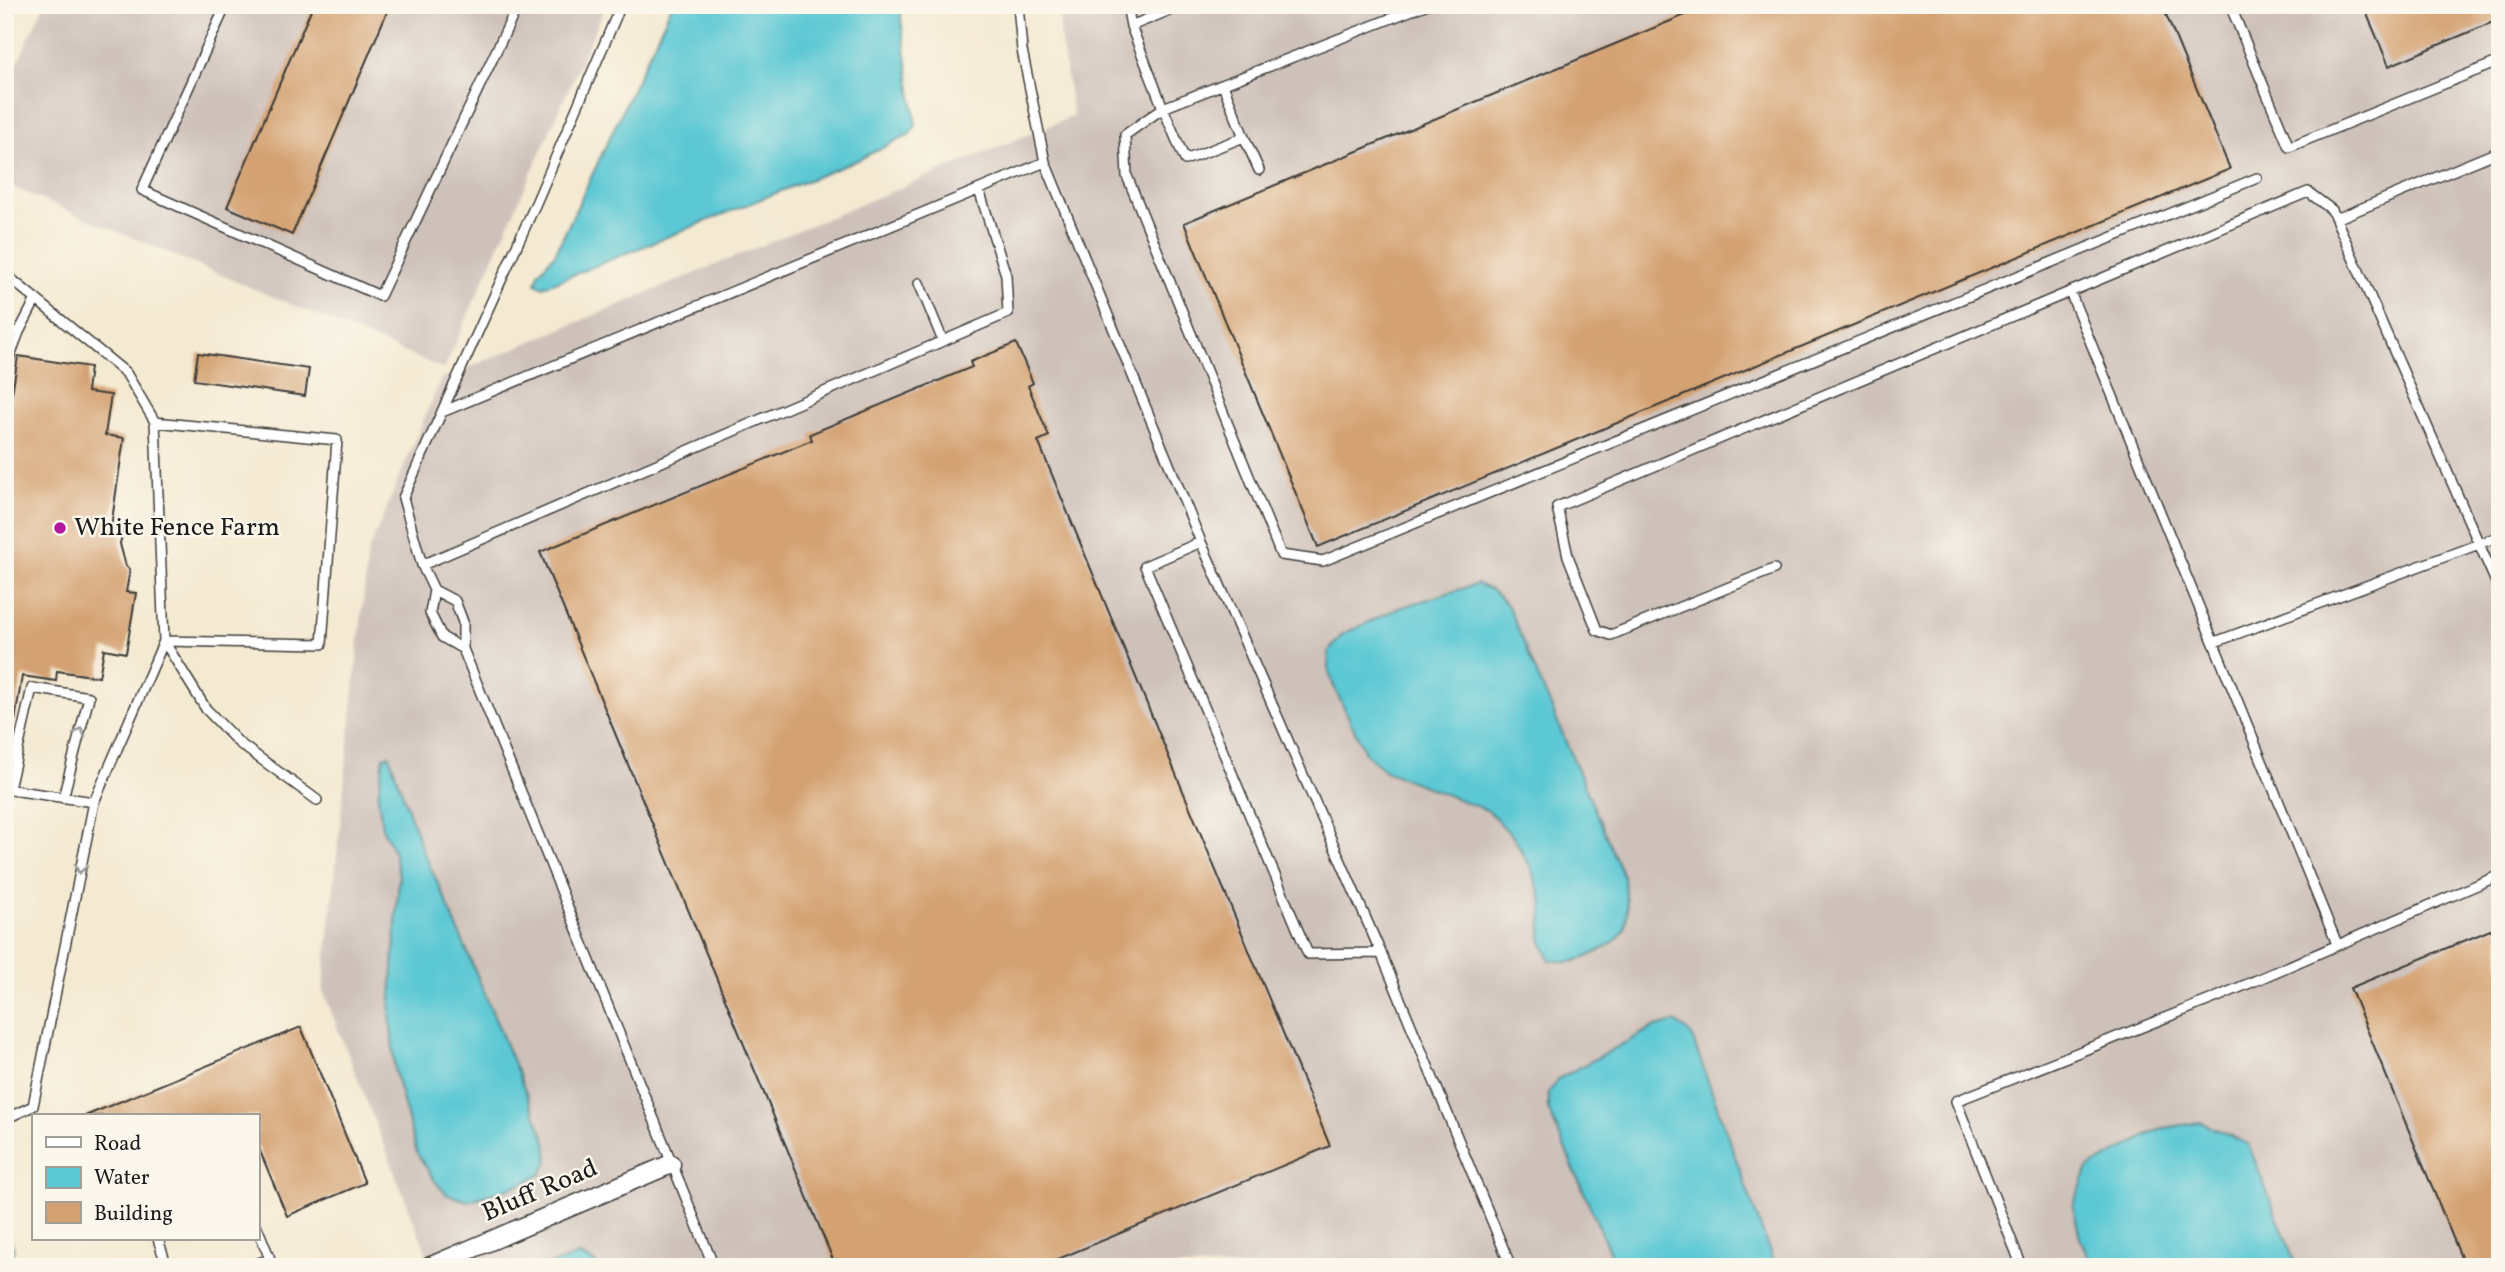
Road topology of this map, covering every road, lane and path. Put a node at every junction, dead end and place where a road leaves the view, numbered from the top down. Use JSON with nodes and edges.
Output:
{"nodes":[{"id":1,"x":226,"y":5,"type":"edge"},
{"id":2,"x":518,"y":5,"type":"edge"},
{"id":3,"x":621,"y":5,"type":"edge"},
{"id":4,"x":1018,"y":5,"type":"edge"},
{"id":5,"x":1127,"y":5,"type":"edge"},
{"id":6,"x":1182,"y":5,"type":"edge"},
{"id":7,"x":1425,"y":5,"type":"edge"},
{"id":8,"x":2230,"y":5,"type":"edge"},
{"id":9,"x":1131,"y":26,"type":"junction"},
{"id":10,"x":2500,"y":61,"type":"edge"},
{"id":11,"x":1223,"y":85,"type":"junction"},
{"id":12,"x":1163,"y":108,"type":"junction"},
{"id":13,"x":1244,"y":136,"type":"junction"},
{"id":14,"x":2500,"y":151,"type":"edge"},
{"id":15,"x":1045,"y":162,"type":"junction"},
{"id":16,"x":1259,"y":170,"type":"dead end"},
{"id":17,"x":2257,"y":178,"type":"dead end"},
{"id":18,"x":979,"y":190,"type":"junction"},
{"id":19,"x":2336,"y":219,"type":"junction"},
{"id":20,"x":5,"y":274,"type":"edge"},
{"id":21,"x":919,"y":283,"type":"dead end"},
{"id":22,"x":2070,"y":292,"type":"junction"},
{"id":23,"x":36,"y":299,"type":"junction"},
{"id":24,"x":5,"y":331,"type":"edge"},
{"id":25,"x":19,"y":332,"type":"junction"},
{"id":26,"x":943,"y":341,"type":"junction"},
{"id":27,"x":5,"y":369,"type":"edge"},
{"id":28,"x":442,"y":412,"type":"junction"},
{"id":29,"x":155,"y":422,"type":"junction"},
{"id":30,"x":2500,"y":536,"type":"edge"},
{"id":31,"x":1200,"y":542,"type":"junction"},
{"id":32,"x":2479,"y":544,"type":"junction"},
{"id":33,"x":422,"y":565,"type":"junction"},
{"id":34,"x":1774,"y":569,"type":"dead end"},
{"id":35,"x":433,"y":590,"type":"junction"},
{"id":36,"x":2500,"y":591,"type":"edge"},
{"id":37,"x":164,"y":641,"type":"junction"},
{"id":38,"x":2215,"y":642,"type":"junction"},
{"id":39,"x":463,"y":649,"type":"junction"},
{"id":40,"x":7,"y":789,"type":"edge"},
{"id":41,"x":64,"y":798,"type":"junction"},
{"id":42,"x":317,"y":800,"type":"dead end"},
{"id":43,"x":94,"y":802,"type":"junction"},
{"id":44,"x":2500,"y":875,"type":"edge"},
{"id":45,"x":2337,"y":944,"type":"junction"},
{"id":46,"x":1381,"y":953,"type":"junction"},
{"id":47,"x":5,"y":1119,"type":"edge"},
{"id":48,"x":671,"y":1164,"type":"junction"},
{"id":49,"x":259,"y":1232,"type":"edge"},
{"id":50,"x":158,"y":1240,"type":"edge"},
{"id":51,"x":167,"y":1267,"type":"edge"},
{"id":52,"x":247,"y":1267,"type":"edge"},
{"id":53,"x":429,"y":1267,"type":"edge"},
{"id":54,"x":715,"y":1267,"type":"edge"},
{"id":55,"x":1511,"y":1267,"type":"edge"},
{"id":56,"x":2022,"y":1267,"type":"edge"}],
"edges":[{"from":1,"to":2,"type":"lane"},
{"from":3,"to":28,"type":"lane"},
{"from":4,"to":15,"type":"lane"},
{"from":5,"to":9,"type":"lane"},
{"from":6,"to":9,"type":"lane"},
{"from":7,"to":11,"type":"lane"},
{"from":8,"to":10,"type":"lane"},
{"from":9,"to":12,"type":"lane"},
{"from":11,"to":12,"type":"lane"},
{"from":11,"to":13,"type":"lane"},
{"from":12,"to":13,"type":"lane"},
{"from":12,"to":17,"type":"lane"},
{"from":13,"to":16,"type":"lane"},
{"from":14,"to":19,"type":"lane"},
{"from":15,"to":18,"type":"lane"},
{"from":15,"to":31,"type":"lane"},
{"from":18,"to":26,"type":"lane"},
{"from":18,"to":28,"type":"lane"},
{"from":19,"to":22,"type":"lane"},
{"from":19,"to":32,"type":"lane"},
{"from":20,"to":23,"type":"lane"},
{"from":21,"to":26,"type":"lane"},
{"from":22,"to":34,"type":"lane"},
{"from":22,"to":38,"type":"lane"},
{"from":23,"to":25,"type":"lane"},
{"from":23,"to":29,"type":"lane"},
{"from":24,"to":25,"type":"lane"},
{"from":25,"to":27,"type":"lane"},
{"from":26,"to":33,"type":"lane"},
{"from":28,"to":33,"type":"lane"},
{"from":29,"to":37,"type":"lane"},
{"from":29,"to":37,"type":"lane"},
{"from":30,"to":32,"type":"lane"},
{"from":31,"to":46,"type":"lane"},
{"from":31,"to":46,"type":"lane"},
{"from":32,"to":36,"type":"lane"},
{"from":32,"to":38,"type":"lane"},
{"from":33,"to":35,"type":"lane"},
{"from":35,"to":39,"type":"lane"},
{"from":35,"to":39,"type":"lane"},
{"from":37,"to":42,"type":"lane"},
{"from":37,"to":43,"type":"lane"},
{"from":38,"to":45,"type":"lane"},
{"from":39,"to":48,"type":"lane"},
{"from":40,"to":41,"type":"lane"},
{"from":41,"to":40,"type":"lane","one_way":true},
{"from":41,"to":43,"type":"lane"},
{"from":43,"to":47,"type":"lane","one_way":true},
{"from":44,"to":45,"type":"lane"},
{"from":45,"to":56,"type":"lane"},
{"from":46,"to":55,"type":"lane"},
{"from":48,"to":53,"type":"street","name":"Bluff Road"},
{"from":48,"to":54,"type":"lane"},
{"from":49,"to":52,"type":"lane"},
{"from":50,"to":51,"type":"lane"}]}
